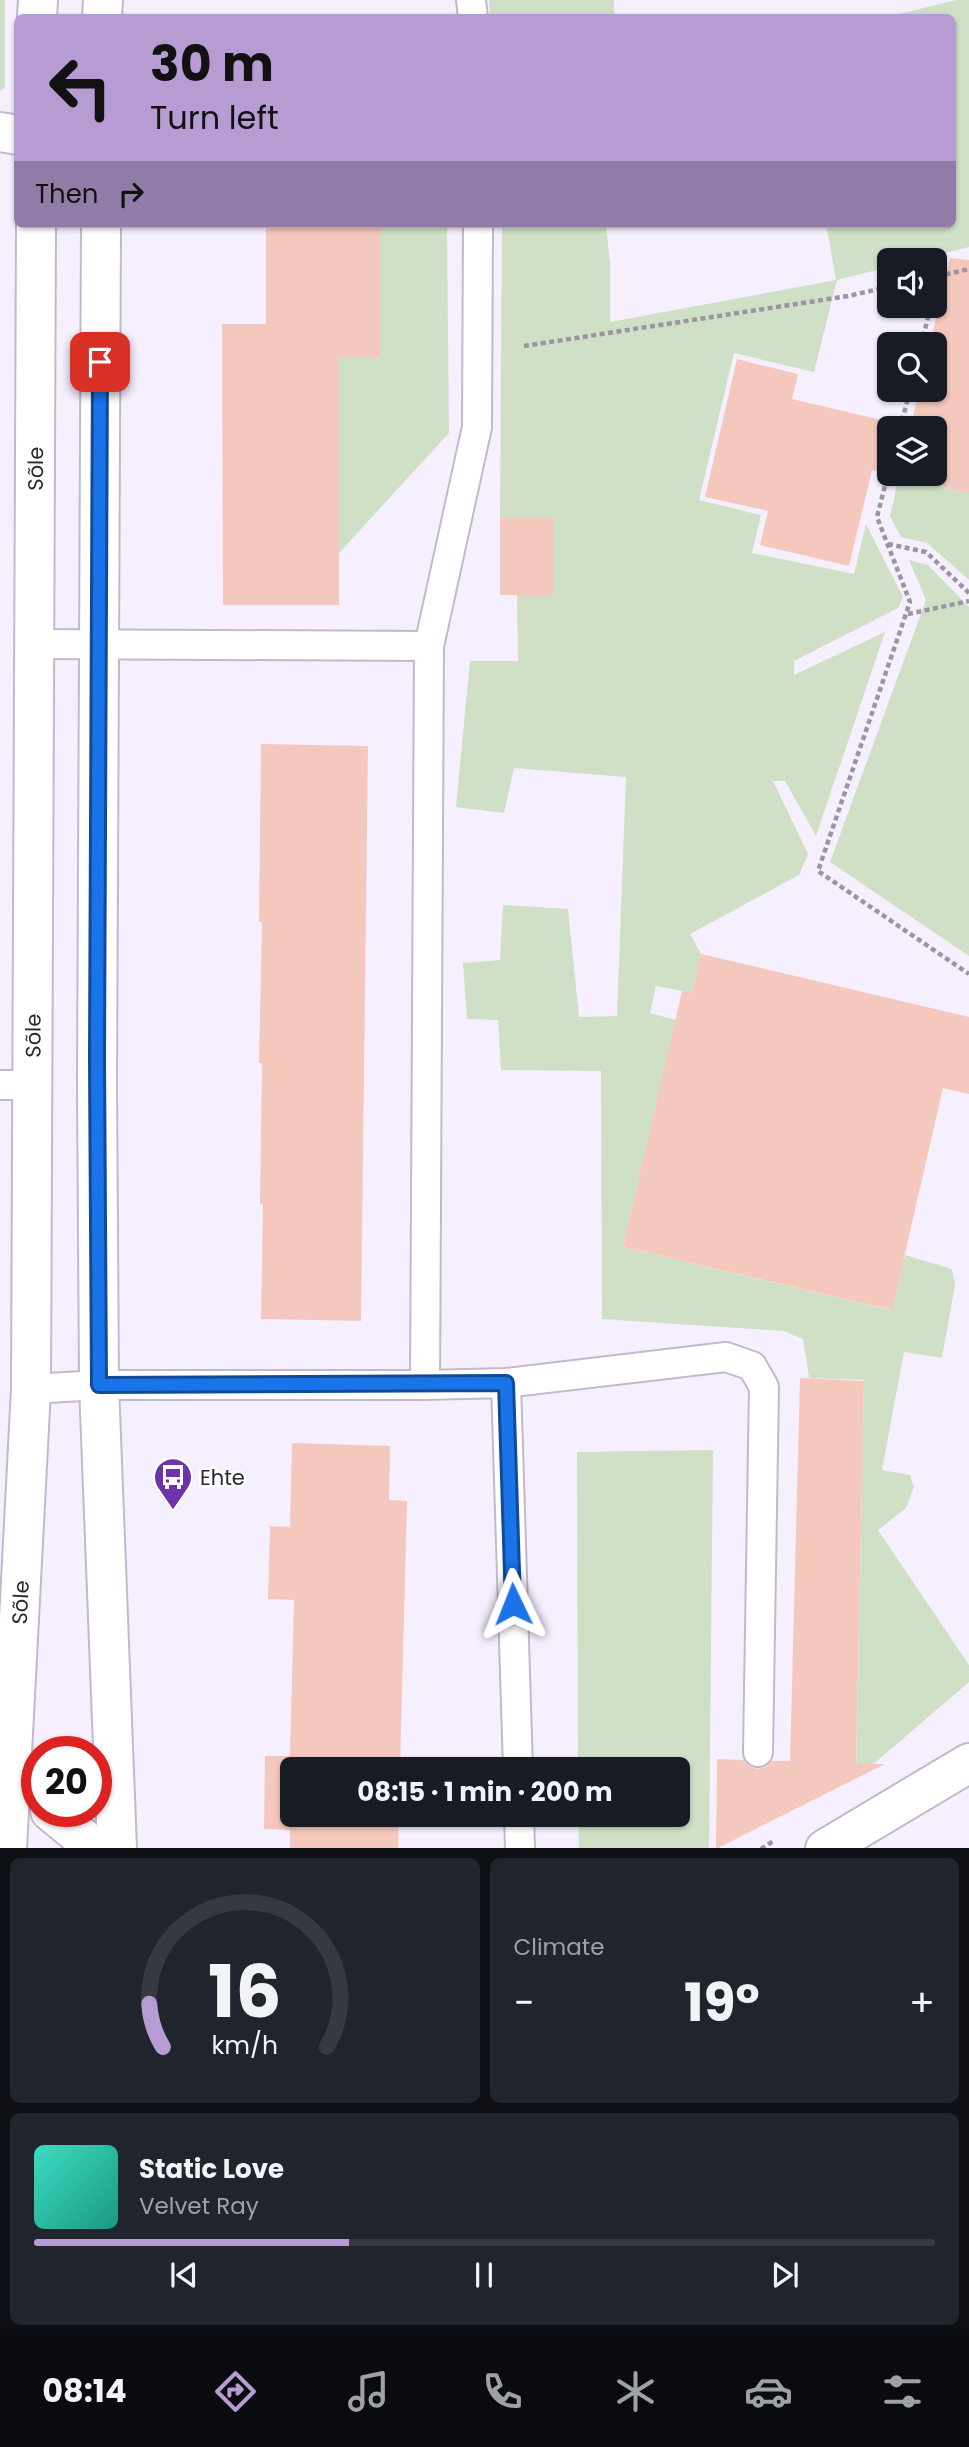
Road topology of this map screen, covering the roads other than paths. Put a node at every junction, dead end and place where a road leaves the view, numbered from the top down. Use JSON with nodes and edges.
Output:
{"nodes":[{"id":1,"x":36,"y":228,"type":"edge"},
{"id":2,"x":100,"y":228,"type":"edge"},
{"id":3,"x":478,"y":228,"type":"edge"},
{"id":4,"x":33,"y":644,"type":"junction"},
{"id":5,"x":98,"y":644,"type":"junction"},
{"id":6,"x":429,"y":646,"type":"junction"},
{"id":7,"x":16,"y":1085,"type":"edge"},
{"id":8,"x":506,"y":1383,"type":"junction"},
{"id":9,"x":99,"y":1385,"type":"junction"},
{"id":10,"x":425,"y":1385,"type":"junction"},
{"id":11,"x":31,"y":1389,"type":"junction"},
{"id":12,"x":758,"y":1752,"type":"dead end"},
{"id":13,"x":518,"y":1757,"type":"edge"},
{"id":14,"x":969,"y":1763,"type":"edge"},
{"id":15,"x":16,"y":1789,"type":"edge"},
{"id":16,"x":69,"y":1827,"type":"edge"},
{"id":17,"x":519,"y":1827,"type":"edge"},
{"id":18,"x":831,"y":1847,"type":"edge"},
{"id":19,"x":7,"y":1848,"type":"edge"},
{"id":20,"x":95,"y":1848,"type":"edge"},
{"id":21,"x":117,"y":1848,"type":"edge"},
{"id":22,"x":520,"y":1848,"type":"edge"}],
"edges":[{"from":1,"to":4,"type":"main road","name":"Sõle"},
{"from":2,"to":5,"type":"main road"},
{"from":3,"to":6,"type":"lane"},
{"from":4,"to":5,"type":"lane"},
{"from":4,"to":7,"type":"main road","name":"Sõle"},
{"from":5,"to":6,"type":"lane"},
{"from":5,"to":9,"type":"main road"},
{"from":6,"to":10,"type":"lane"},
{"from":7,"to":11,"type":"main road","name":"Sõle"},
{"from":8,"to":10,"type":"lane"},
{"from":8,"to":12,"type":"lane"},
{"from":8,"to":13,"type":"lane"},
{"from":9,"to":10,"type":"lane"},
{"from":9,"to":11,"type":"lane"},
{"from":9,"to":21,"type":"main road"},
{"from":11,"to":15,"type":"main road","name":"Sõle"},
{"from":14,"to":18,"type":"main road"},
{"from":15,"to":19,"type":"main road","name":"Sõle"},
{"from":16,"to":20,"type":"main road"},
{"from":17,"to":22,"type":"lane"}]}
